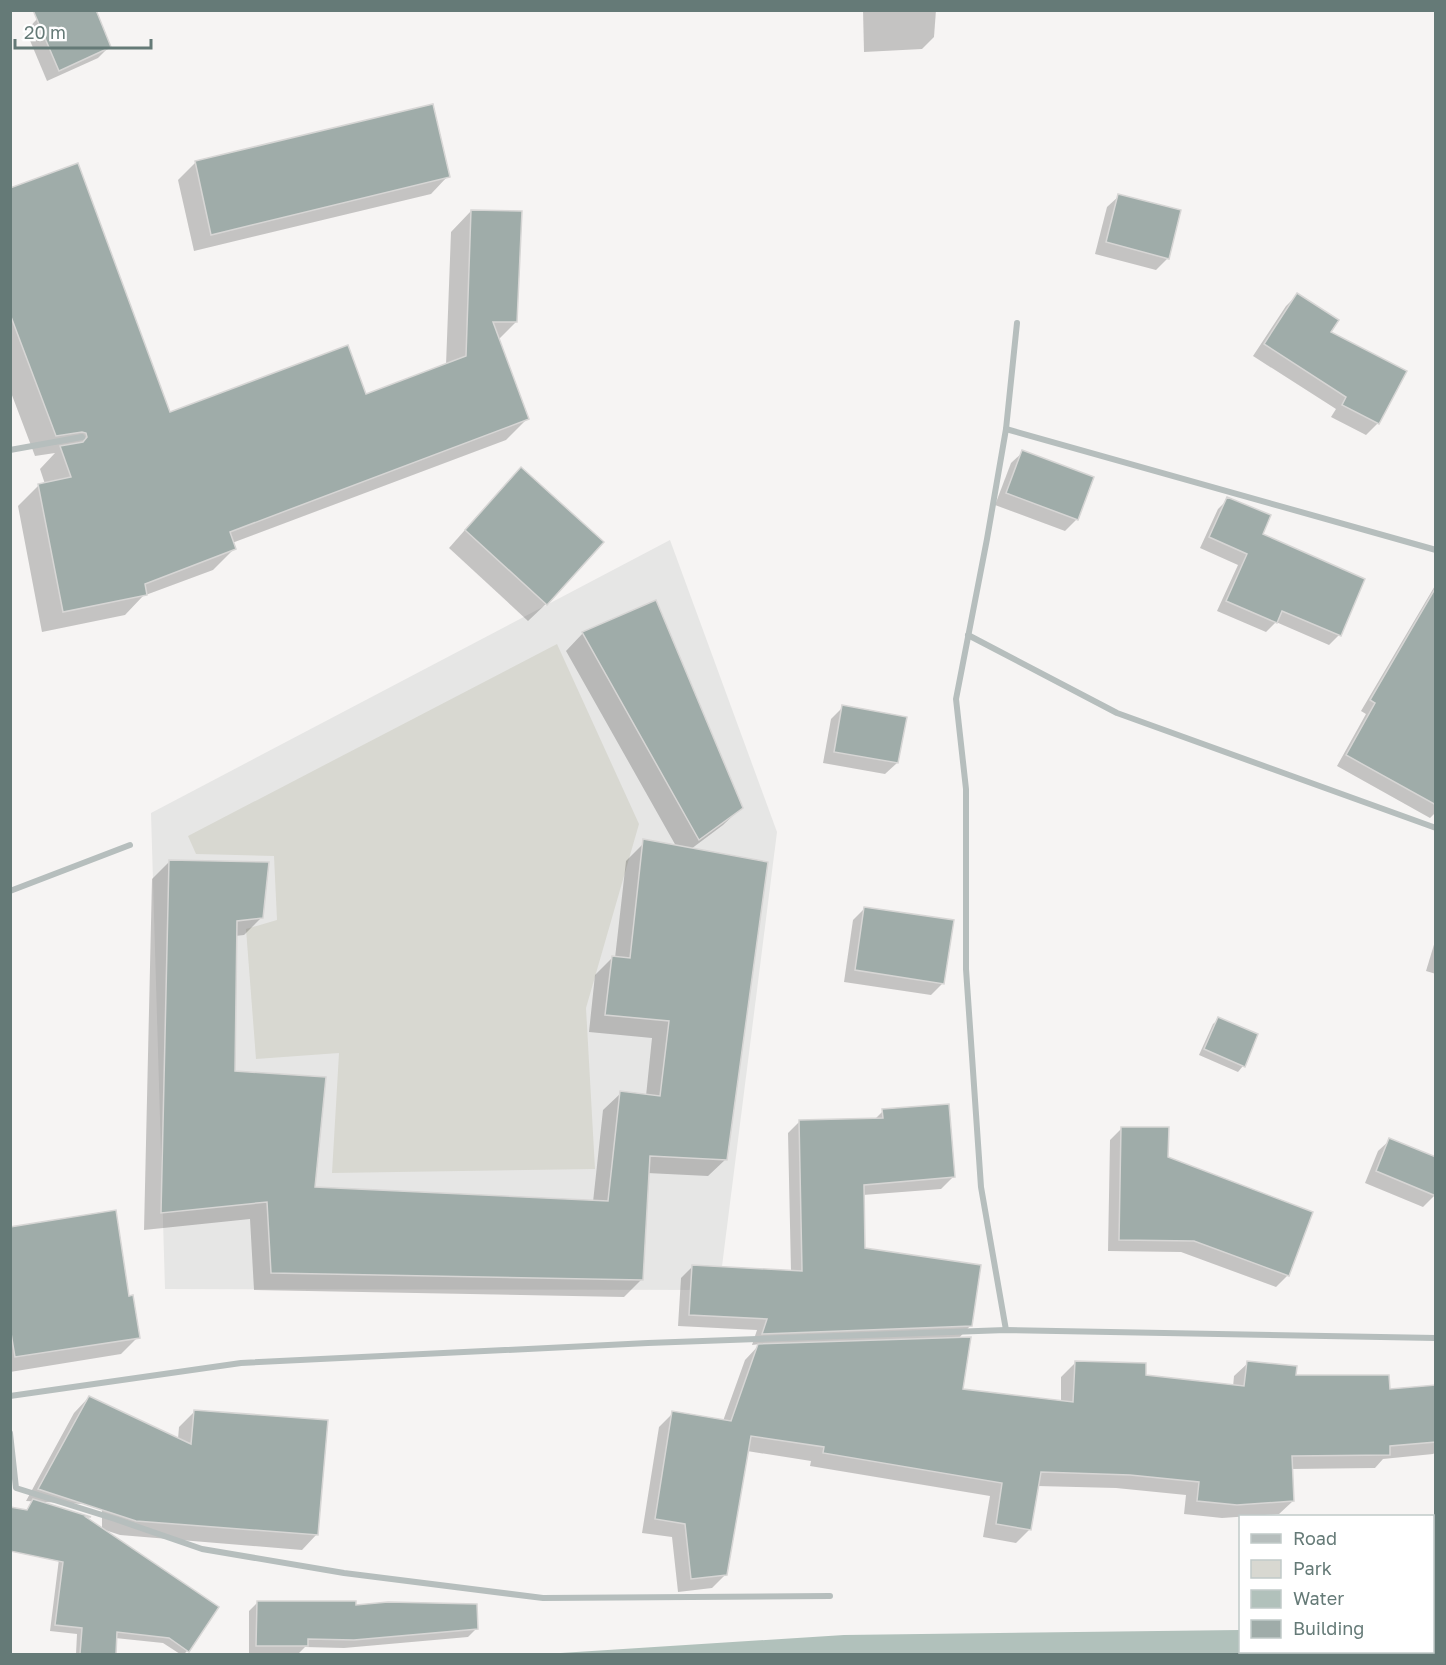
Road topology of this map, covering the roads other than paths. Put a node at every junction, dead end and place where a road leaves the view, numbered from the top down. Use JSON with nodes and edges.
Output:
{"nodes":[{"id":1,"x":1017,"y":323,"type":"dead end"},
{"id":2,"x":1006,"y":429,"type":"junction"},
{"id":3,"x":82,"y":437,"type":"dead end"},
{"id":4,"x":10,"y":450,"type":"edge"},
{"id":5,"x":1436,"y":550,"type":"edge"},
{"id":6,"x":968,"y":635,"type":"junction"},
{"id":7,"x":1436,"y":828,"type":"edge"},
{"id":8,"x":130,"y":845,"type":"dead end"},
{"id":9,"x":10,"y":891,"type":"edge"},
{"id":10,"x":1006,"y":1330,"type":"junction"},
{"id":11,"x":1436,"y":1338,"type":"edge"},
{"id":12,"x":10,"y":1396,"type":"edge"},
{"id":13,"x":10,"y":1433,"type":"edge"},
{"id":14,"x":830,"y":1596,"type":"dead end"}],
"edges":[{"from":1,"to":2,"type":"street"},
{"from":2,"to":5,"type":"street"},
{"from":2,"to":6,"type":"street"},
{"from":3,"to":4,"type":"street"},
{"from":6,"to":7,"type":"street"},
{"from":6,"to":10,"type":"street"},
{"from":8,"to":9,"type":"street"},
{"from":10,"to":11,"type":"street"},
{"from":10,"to":12,"type":"street"},
{"from":13,"to":14,"type":"street"}]}
